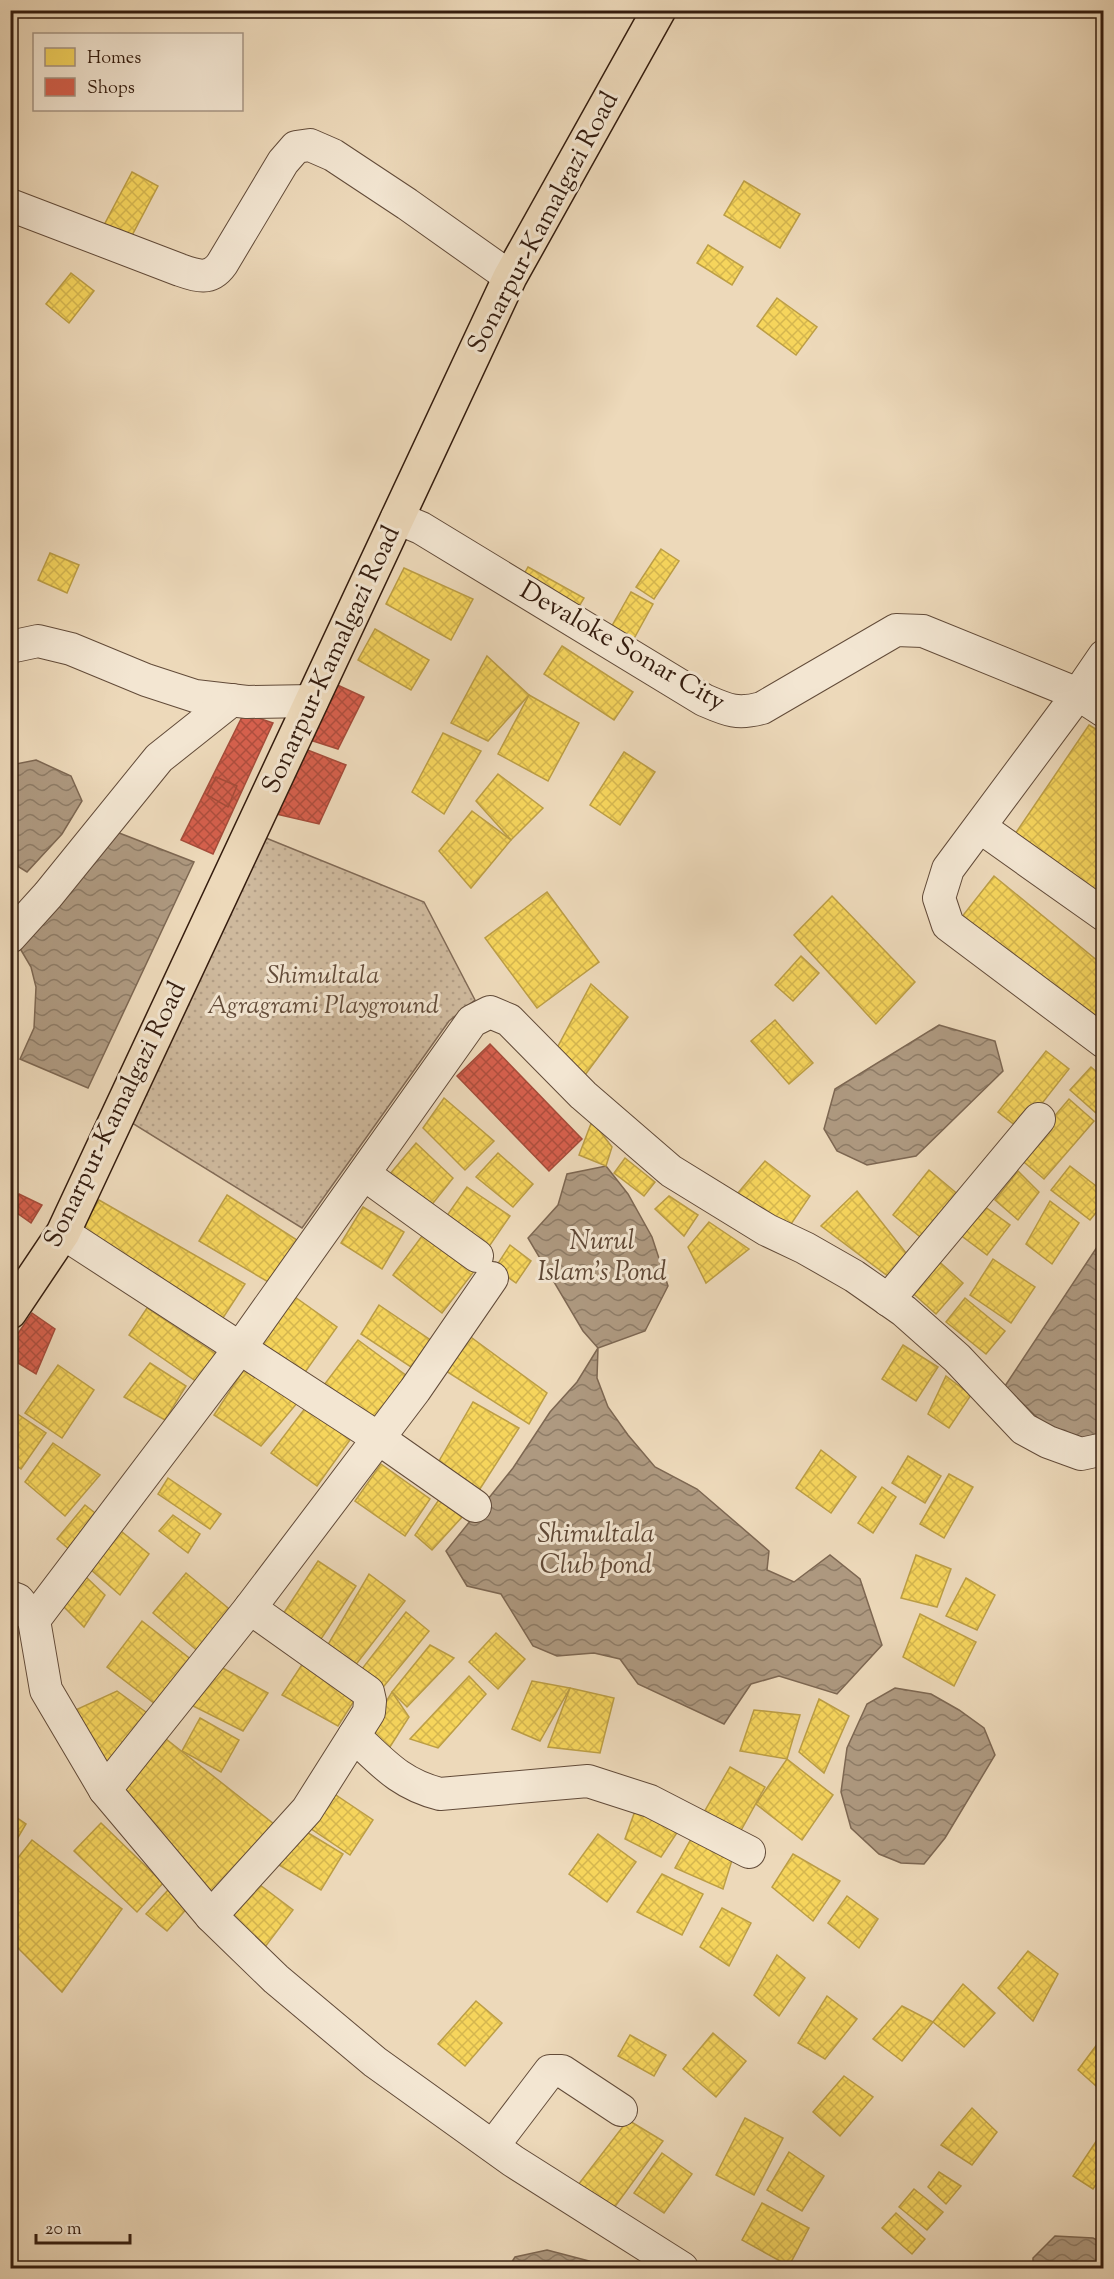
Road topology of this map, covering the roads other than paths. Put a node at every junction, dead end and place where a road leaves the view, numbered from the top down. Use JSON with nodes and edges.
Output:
{"nodes":[{"id":1,"x":659,"y":10,"type":"edge"},
{"id":2,"x":10,"y":205,"type":"edge"},
{"id":3,"x":510,"y":277,"type":"junction"},
{"id":4,"x":398,"y":519,"type":"junction"},
{"id":5,"x":10,"y":647,"type":"edge"},
{"id":6,"x":1104,"y":656,"type":"edge"},
{"id":7,"x":232,"y":700,"type":"junction"},
{"id":8,"x":312,"y":701,"type":"junction"},
{"id":9,"x":1091,"y":702,"type":"edge"},
{"id":10,"x":980,"y":827,"type":"junction"},
{"id":11,"x":1104,"y":915,"type":"edge"},
{"id":12,"x":10,"y":937,"type":"edge"},
{"id":13,"x":1104,"y":1042,"type":"edge"},
{"id":14,"x":1040,"y":1119,"type":"dead end"},
{"id":15,"x":364,"y":1174,"type":"junction"},
{"id":16,"x":63,"y":1233,"type":"junction"},
{"id":17,"x":888,"y":1300,"type":"junction"},
{"id":18,"x":10,"y":1312,"type":"edge"},
{"id":19,"x":240,"y":1348,"type":"junction"},
{"id":20,"x":378,"y":1438,"type":"junction"},
{"id":21,"x":1104,"y":1449,"type":"edge"},
{"id":22,"x":475,"y":1506,"type":"dead end"},
{"id":23,"x":10,"y":1597,"type":"edge"},
{"id":24,"x":250,"y":1608,"type":"junction"},
{"id":25,"x":34,"y":1620,"type":"junction"},
{"id":26,"x":354,"y":1736,"type":"junction"},
{"id":27,"x":105,"y":1790,"type":"junction"},
{"id":28,"x":749,"y":1852,"type":"dead end"},
{"id":29,"x":211,"y":1916,"type":"junction"},
{"id":30,"x":621,"y":2110,"type":"dead end"},
{"id":31,"x":493,"y":2146,"type":"junction"},
{"id":32,"x":682,"y":2268,"type":"edge"}],
"edges":[{"from":1,"to":3,"type":"main road","name":"Sonarpur-Kamalgazi Road"},
{"from":2,"to":3,"type":"street"},
{"from":3,"to":4,"type":"main road","name":"Sonarpur-Kamalgazi Road"},
{"from":4,"to":8,"type":"main road","name":"Sonarpur-Kamalgazi Road"},
{"from":4,"to":9,"type":"street","name":"Devaloke Sonar City"},
{"from":5,"to":7,"type":"street"},
{"from":6,"to":9,"type":"street"},
{"from":7,"to":8,"type":"street"},
{"from":7,"to":12,"type":"street"},
{"from":8,"to":16,"type":"main road","name":"Sonarpur-Kamalgazi Road"},
{"from":9,"to":10,"type":"street"},
{"from":10,"to":11,"type":"street"},
{"from":10,"to":13,"type":"street"},
{"from":14,"to":17,"type":"street"},
{"from":15,"to":17,"type":"street"},
{"from":15,"to":19,"type":"street"},
{"from":15,"to":20,"type":"street"},
{"from":16,"to":18,"type":"main road","name":"Sonarpur-Kamalgazi Road"},
{"from":16,"to":19,"type":"street"},
{"from":17,"to":21,"type":"street"},
{"from":19,"to":20,"type":"street"},
{"from":19,"to":25,"type":"street"},
{"from":20,"to":22,"type":"street"},
{"from":20,"to":24,"type":"street"},
{"from":23,"to":25,"type":"street"},
{"from":24,"to":26,"type":"street"},
{"from":24,"to":27,"type":"street"},
{"from":25,"to":27,"type":"street"},
{"from":26,"to":28,"type":"street"},
{"from":26,"to":29,"type":"street"},
{"from":27,"to":29,"type":"street"},
{"from":29,"to":31,"type":"street"},
{"from":30,"to":31,"type":"street"},
{"from":31,"to":32,"type":"street"}]}
